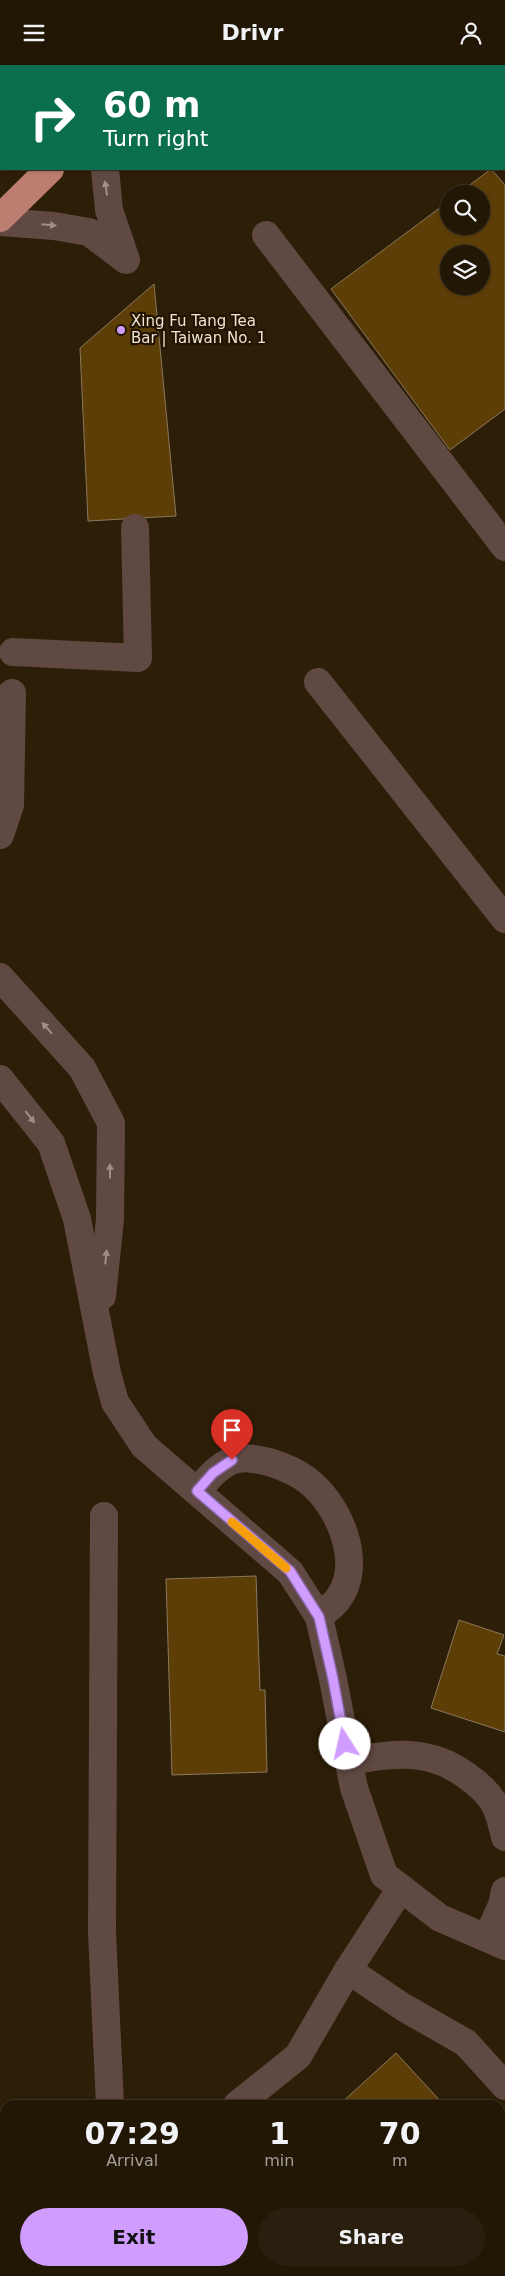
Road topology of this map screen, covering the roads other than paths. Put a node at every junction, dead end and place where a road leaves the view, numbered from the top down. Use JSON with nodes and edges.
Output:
{"nodes":[{"id":1,"x":49,"y":170,"type":"edge"},
{"id":2,"x":105,"y":170,"type":"edge"},
{"id":3,"x":0,"y":220,"type":"edge"},
{"id":4,"x":266,"y":235,"type":"dead end"},
{"id":5,"x":135,"y":528,"type":"dead end"},
{"id":6,"x":505,"y":547,"type":"edge"},
{"id":7,"x":13,"y":653,"type":"dead end"},
{"id":8,"x":318,"y":682,"type":"dead end"},
{"id":9,"x":12,"y":693,"type":"dead end"},
{"id":10,"x":0,"y":835,"type":"edge"},
{"id":11,"x":505,"y":919,"type":"edge"},
{"id":12,"x":0,"y":977,"type":"edge"},
{"id":13,"x":0,"y":1079,"type":"edge"},
{"id":14,"x":99,"y":1322,"type":"junction"},
{"id":15,"x":197,"y":1491,"type":"junction"},
{"id":16,"x":104,"y":1516,"type":"dead end"},
{"id":17,"x":319,"y":1617,"type":"junction"},
{"id":18,"x":348,"y":1761,"type":"junction"},
{"id":19,"x":505,"y":1837,"type":"edge"},
{"id":20,"x":402,"y":1888,"type":"junction"},
{"id":21,"x":505,"y":1891,"type":"edge"},
{"id":22,"x":496,"y":1942,"type":"edge"},
{"id":23,"x":348,"y":1971,"type":"junction"},
{"id":24,"x":505,"y":2086,"type":"edge"},
{"id":25,"x":110,"y":2100,"type":"edge"},
{"id":26,"x":243,"y":2100,"type":"edge"}],
"edges":[{"from":1,"to":3,"type":"highway"},
{"from":3,"to":2,"type":"street","one_way":true},
{"from":4,"to":6,"type":"street"},
{"from":5,"to":7,"type":"street"},
{"from":8,"to":11,"type":"street"},
{"from":9,"to":10,"type":"street"},
{"from":14,"to":12,"type":"street","one_way":true},
{"from":13,"to":14,"type":"street","one_way":true},
{"from":14,"to":15,"type":"street"},
{"from":15,"to":17,"type":"street"},
{"from":15,"to":17,"type":"street"},
{"from":16,"to":25,"type":"street"},
{"from":17,"to":18,"type":"street"},
{"from":18,"to":19,"type":"street"},
{"from":18,"to":20,"type":"street"},
{"from":20,"to":22,"type":"street"},
{"from":20,"to":23,"type":"street"},
{"from":21,"to":22,"type":"street"},
{"from":23,"to":24,"type":"street"},
{"from":23,"to":26,"type":"street"}]}
